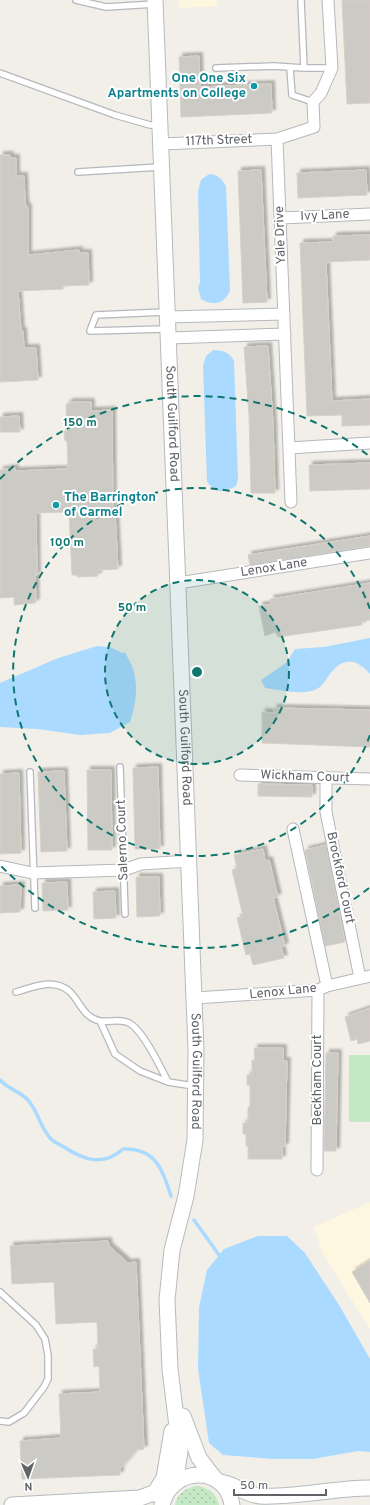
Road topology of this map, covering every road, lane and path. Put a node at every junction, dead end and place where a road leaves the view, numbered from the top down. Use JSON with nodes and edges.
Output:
{"nodes":[{"id":1,"x":76,"y":0,"type":"edge"},
{"id":2,"x":301,"y":0,"type":"edge"},
{"id":3,"x":328,"y":0,"type":"edge"},
{"id":4,"x":156,"y":2,"type":"edge"},
{"id":5,"x":216,"y":68,"type":"dead end"},
{"id":6,"x":290,"y":68,"type":"junction"},
{"id":7,"x":304,"y":68,"type":"junction"},
{"id":8,"x":332,"y":68,"type":"junction"},
{"id":9,"x":0,"y":73,"type":"edge"},
{"id":10,"x":313,"y":102,"type":"junction"},
{"id":11,"x":161,"y":125,"type":"junction"},
{"id":12,"x":277,"y":139,"type":"junction"},
{"id":13,"x":162,"y":144,"type":"junction"},
{"id":14,"x":162,"y":167,"type":"junction"},
{"id":15,"x":78,"y":172,"type":"dead end"},
{"id":16,"x":370,"y":214,"type":"edge"},
{"id":17,"x":281,"y":218,"type":"junction"},
{"id":18,"x":284,"y":314,"type":"junction"},
{"id":19,"x":168,"y":324,"type":"junction"},
{"id":20,"x":285,"y":334,"type":"junction"},
{"id":21,"x":370,"y":443,"type":"edge"},
{"id":22,"x":289,"y":448,"type":"junction"},
{"id":23,"x":291,"y":502,"type":"dead end"},
{"id":24,"x":370,"y":553,"type":"edge"},
{"id":25,"x":178,"y":583,"type":"junction"},
{"id":26,"x":120,"y":767,"type":"dead end"},
{"id":27,"x":30,"y":772,"type":"dead end"},
{"id":28,"x":240,"y":775,"type":"dead end"},
{"id":29,"x":326,"y":777,"type":"junction"},
{"id":30,"x":370,"y":779,"type":"edge"},
{"id":31,"x":293,"y":829,"type":"dead end"},
{"id":32,"x":190,"y":861,"type":"junction"},
{"id":33,"x":0,"y":866,"type":"edge"},
{"id":34,"x":124,"y":870,"type":"junction"},
{"id":35,"x":32,"y":873,"type":"junction"},
{"id":36,"x":35,"y":908,"type":"dead end"},
{"id":37,"x":125,"y":914,"type":"dead end"},
{"id":38,"x":365,"y":977,"type":"edge"},
{"id":39,"x":323,"y":988,"type":"junction"},
{"id":40,"x":16,"y":992,"type":"dead end"},
{"id":41,"x":195,"y":998,"type":"junction"},
{"id":42,"x":101,"y":1023,"type":"junction"},
{"id":43,"x":168,"y":1082,"type":"junction"},
{"id":44,"x":197,"y":1086,"type":"junction"},
{"id":45,"x":317,"y":1170,"type":"dead end"},
{"id":46,"x":0,"y":1292,"type":"edge"},
{"id":47,"x":174,"y":1397,"type":"junction"},
{"id":48,"x":175,"y":1418,"type":"junction"},
{"id":49,"x":0,"y":1420,"type":"edge"},
{"id":50,"x":218,"y":1481,"type":"junction"},
{"id":51,"x":173,"y":1484,"type":"junction"},
{"id":52,"x":370,"y":1488,"type":"edge"},
{"id":53,"x":158,"y":1499,"type":"edge"},
{"id":54,"x":12,"y":1505,"type":"edge"},
{"id":55,"x":232,"y":1505,"type":"edge"}],
"edges":[{"from":1,"to":4,"type":"lane"},
{"from":2,"to":7,"type":"lane"},
{"from":3,"to":8,"type":"street"},
{"from":4,"to":11,"type":"main road","name":"South Guilford Road"},
{"from":5,"to":6,"type":"lane"},
{"from":6,"to":7,"type":"lane"},
{"from":6,"to":10,"type":"lane"},
{"from":7,"to":8,"type":"lane"},
{"from":8,"to":10,"type":"street"},
{"from":9,"to":11,"type":"lane"},
{"from":10,"to":12,"type":"street"},
{"from":11,"to":13,"type":"main road","name":"South Guilford Road"},
{"from":12,"to":13,"type":"street","name":"117th Street"},
{"from":12,"to":17,"type":"street","name":"Yale Drive"},
{"from":13,"to":14,"type":"main road","name":"South Guilford Road"},
{"from":14,"to":15,"type":"lane"},
{"from":14,"to":19,"type":"main road","name":"South Guilford Road"},
{"from":16,"to":17,"type":"street","name":"Ivy Lane"},
{"from":17,"to":18,"type":"street","name":"Yale Drive"},
{"from":18,"to":19,"type":"street"},
{"from":18,"to":20,"type":"street","name":"Yale Drive"},
{"from":19,"to":19,"type":"lane"},
{"from":19,"to":20,"type":"street"},
{"from":19,"to":25,"type":"main road","name":"South Guilford Road"},
{"from":20,"to":22,"type":"street","name":"Yale Drive"},
{"from":21,"to":22,"type":"street"},
{"from":22,"to":23,"type":"street","name":"Yale Drive"},
{"from":24,"to":25,"type":"street","name":"Lenox Lane"},
{"from":25,"to":32,"type":"main road","name":"South Guilford Road"},
{"from":26,"to":34,"type":"lane","name":"Salerno Court"},
{"from":27,"to":35,"type":"lane"},
{"from":28,"to":29,"type":"street","name":"Wickham Court"},
{"from":29,"to":30,"type":"street","name":"Wickham Court"},
{"from":29,"to":38,"type":"street","name":"Brockford Court"},
{"from":31,"to":39,"type":"street"},
{"from":32,"to":34,"type":"street"},
{"from":32,"to":41,"type":"main road","name":"South Guilford Road"},
{"from":33,"to":35,"type":"street"},
{"from":34,"to":35,"type":"street"},
{"from":34,"to":37,"type":"lane","name":"Salerno Court"},
{"from":35,"to":36,"type":"lane"},
{"from":38,"to":39,"type":"street","name":"Lenox Lane"},
{"from":39,"to":41,"type":"street","name":"Lenox Lane"},
{"from":39,"to":45,"type":"street","name":"Beckham Court"},
{"from":40,"to":42,"type":"lane"},
{"from":41,"to":44,"type":"main road","name":"South Guilford Road"},
{"from":42,"to":43,"type":"lane"},
{"from":42,"to":43,"type":"lane"},
{"from":43,"to":44,"type":"lane"},
{"from":44,"to":47,"type":"main road","name":"South Guilford Road"},
{"from":46,"to":49,"type":"lane"},
{"from":47,"to":48,"type":"main road","name":"South Guilford Road"},
{"from":47,"to":50,"type":"main road","name":"South Guilford Road"},
{"from":48,"to":51,"type":"main road","name":"South Guilford Road"},
{"from":48,"to":53,"type":"main road"},
{"from":50,"to":51,"type":"main road"},
{"from":50,"to":52,"type":"main road"},
{"from":50,"to":55,"type":"main road","name":"South Guilford Road"},
{"from":51,"to":53,"type":"main road"},
{"from":53,"to":54,"type":"main road"}]}
